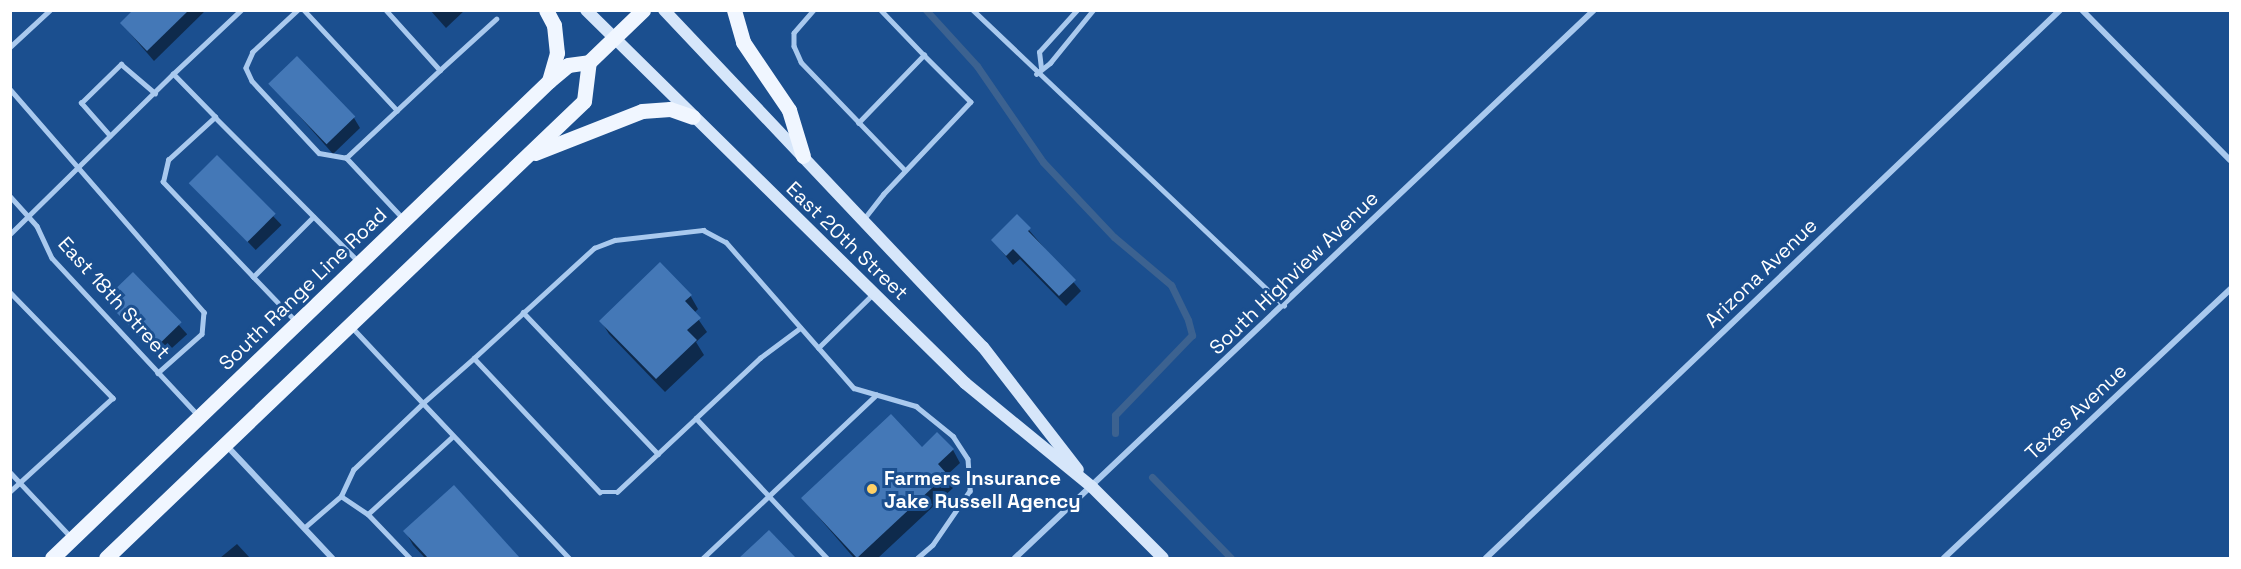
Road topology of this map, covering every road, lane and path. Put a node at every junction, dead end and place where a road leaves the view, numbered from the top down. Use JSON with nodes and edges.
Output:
{"nodes":[{"id":1,"x":50,"y":10,"type":"edge"},
{"id":2,"x":241,"y":10,"type":"edge"},
{"id":3,"x":298,"y":10,"type":"edge"},
{"id":4,"x":304,"y":10,"type":"edge"},
{"id":5,"x":386,"y":10,"type":"edge"},
{"id":6,"x":546,"y":10,"type":"edge"},
{"id":7,"x":586,"y":10,"type":"edge"},
{"id":8,"x":643,"y":10,"type":"edge"},
{"id":9,"x":664,"y":10,"type":"edge"},
{"id":10,"x":734,"y":10,"type":"edge"},
{"id":11,"x":814,"y":10,"type":"edge"},
{"id":12,"x":881,"y":10,"type":"edge"},
{"id":13,"x":973,"y":10,"type":"edge"},
{"id":14,"x":1077,"y":10,"type":"edge"},
{"id":15,"x":1093,"y":10,"type":"edge"},
{"id":16,"x":1594,"y":10,"type":"edge"},
{"id":17,"x":2060,"y":10,"type":"edge"},
{"id":18,"x":2082,"y":10,"type":"edge"},
{"id":19,"x":496,"y":19,"type":"dead end"},
{"id":20,"x":613,"y":38,"type":"junction"},
{"id":21,"x":10,"y":47,"type":"edge"},
{"id":22,"x":924,"y":55,"type":"junction"},
{"id":23,"x":589,"y":62,"type":"junction"},
{"id":24,"x":1041,"y":68,"type":"junction"},
{"id":25,"x":440,"y":70,"type":"junction"},
{"id":26,"x":173,"y":74,"type":"junction"},
{"id":27,"x":1036,"y":74,"type":"junction"},
{"id":28,"x":549,"y":81,"type":"junction"},
{"id":29,"x":10,"y":89,"type":"edge"},
{"id":30,"x":155,"y":93,"type":"junction"},
{"id":31,"x":397,"y":110,"type":"junction"},
{"id":32,"x":215,"y":117,"type":"junction"},
{"id":33,"x":693,"y":117,"type":"junction"},
{"id":34,"x":858,"y":123,"type":"junction"},
{"id":35,"x":110,"y":136,"type":"junction"},
{"id":36,"x":530,"y":155,"type":"junction"},
{"id":37,"x":802,"y":156,"type":"junction"},
{"id":38,"x":346,"y":158,"type":"junction"},
{"id":39,"x":2230,"y":159,"type":"edge"},
{"id":40,"x":78,"y":167,"type":"junction"},
{"id":41,"x":905,"y":170,"type":"junction"},
{"id":42,"x":10,"y":196,"type":"edge"},
{"id":43,"x":29,"y":215,"type":"junction"},
{"id":44,"x":313,"y":217,"type":"junction"},
{"id":45,"x":404,"y":219,"type":"junction"},
{"id":46,"x":864,"y":220,"type":"junction"},
{"id":47,"x":10,"y":234,"type":"edge"},
{"id":48,"x":359,"y":262,"type":"junction"},
{"id":49,"x":253,"y":277,"type":"junction"},
{"id":50,"x":2230,"y":290,"type":"edge"},
{"id":51,"x":10,"y":291,"type":"edge"},
{"id":52,"x":873,"y":294,"type":"junction"},
{"id":53,"x":1284,"y":305,"type":"junction"},
{"id":54,"x":523,"y":312,"type":"junction"},
{"id":55,"x":297,"y":323,"type":"junction"},
{"id":56,"x":351,"y":325,"type":"junction"},
{"id":57,"x":800,"y":328,"type":"junction"},
{"id":58,"x":818,"y":348,"type":"junction"},
{"id":59,"x":474,"y":358,"type":"junction"},
{"id":60,"x":158,"y":373,"type":"junction"},
{"id":61,"x":876,"y":394,"type":"junction"},
{"id":62,"x":423,"y":403,"type":"junction"},
{"id":63,"x":201,"y":418,"type":"junction"},
{"id":64,"x":696,"y":418,"type":"junction"},
{"id":65,"x":453,"y":436,"type":"junction"},
{"id":66,"x":225,"y":444,"type":"junction"},
{"id":67,"x":658,"y":454,"type":"junction"},
{"id":68,"x":10,"y":472,"type":"edge"},
{"id":69,"x":21,"y":484,"type":"junction"},
{"id":70,"x":1092,"y":487,"type":"junction"},
{"id":71,"x":10,"y":492,"type":"edge"},
{"id":72,"x":341,"y":496,"type":"junction"},
{"id":73,"x":769,"y":496,"type":"junction"},
{"id":74,"x":368,"y":514,"type":"junction"},
{"id":75,"x":304,"y":528,"type":"junction"},
{"id":76,"x":73,"y":539,"type":"junction"},
{"id":77,"x":52,"y":558,"type":"edge"},
{"id":78,"x":106,"y":558,"type":"edge"},
{"id":79,"x":332,"y":558,"type":"edge"},
{"id":80,"x":410,"y":558,"type":"edge"},
{"id":81,"x":569,"y":558,"type":"edge"},
{"id":82,"x":703,"y":558,"type":"edge"},
{"id":83,"x":827,"y":558,"type":"edge"},
{"id":84,"x":918,"y":558,"type":"edge"},
{"id":85,"x":1015,"y":558,"type":"edge"},
{"id":86,"x":1163,"y":558,"type":"edge"},
{"id":87,"x":1486,"y":558,"type":"edge"},
{"id":88,"x":1944,"y":558,"type":"edge"}],
"edges":[{"from":1,"to":21,"type":"lane"},
{"from":2,"to":26,"type":"lane"},
{"from":3,"to":38,"type":"lane"},
{"from":4,"to":31,"type":"lane"},
{"from":5,"to":25,"type":"lane"},
{"from":6,"to":28,"type":"main road"},
{"from":7,"to":20,"type":"main road","name":"East 20th Street"},
{"from":8,"to":20,"type":"main road","name":"South Range Line Road"},
{"from":9,"to":37,"type":"main road","name":"East 20th Street"},
{"from":10,"to":37,"type":"main road"},
{"from":11,"to":34,"type":"lane"},
{"from":12,"to":22,"type":"lane"},
{"from":13,"to":27,"type":"lane"},
{"from":14,"to":24,"type":"lane"},
{"from":15,"to":24,"type":"lane"},
{"from":16,"to":53,"type":"street","name":"South Highview Avenue"},
{"from":17,"to":87,"type":"street","name":"Arizona Avenue"},
{"from":18,"to":39,"type":"street"},
{"from":19,"to":25,"type":"lane"},
{"from":20,"to":23,"type":"main road","name":"South Range Line Road"},
{"from":20,"to":33,"type":"main road","name":"East 20th Street"},
{"from":22,"to":34,"type":"lane"},
{"from":22,"to":41,"type":"lane"},
{"from":23,"to":28,"type":"main road","name":"South Range Line Road"},
{"from":23,"to":36,"type":"main road"},
{"from":24,"to":27,"type":"lane"},
{"from":25,"to":31,"type":"lane"},
{"from":26,"to":30,"type":"lane"},
{"from":26,"to":32,"type":"lane"},
{"from":27,"to":53,"type":"lane"},
{"from":28,"to":45,"type":"main road","name":"South Range Line Road"},
{"from":29,"to":40,"type":"lane"},
{"from":30,"to":35,"type":"lane"},
{"from":30,"to":35,"type":"lane"},
{"from":31,"to":38,"type":"lane"},
{"from":32,"to":44,"type":"lane"},
{"from":32,"to":49,"type":"lane"},
{"from":33,"to":36,"type":"main road"},
{"from":33,"to":52,"type":"main road","name":"East 20th Street"},
{"from":34,"to":41,"type":"lane"},
{"from":35,"to":40,"type":"lane"},
{"from":36,"to":56,"type":"main road"},
{"from":37,"to":46,"type":"main road","name":"East 20th Street"},
{"from":38,"to":45,"type":"lane"},
{"from":40,"to":43,"type":"lane"},
{"from":40,"to":60,"type":"lane"},
{"from":41,"to":46,"type":"lane"},
{"from":42,"to":43,"type":"lane","name":"East 18th Street"},
{"from":43,"to":47,"type":"lane"},
{"from":43,"to":60,"type":"lane","name":"East 18th Street"},
{"from":44,"to":48,"type":"lane"},
{"from":44,"to":49,"type":"lane"},
{"from":45,"to":48,"type":"main road","name":"South Range Line Road"},
{"from":46,"to":70,"type":"main road","name":"East 20th Street"},
{"from":48,"to":55,"type":"main road","name":"South Range Line Road"},
{"from":49,"to":55,"type":"lane"},
{"from":50,"to":88,"type":"street","name":"Texas Avenue"},
{"from":51,"to":69,"type":"lane"},
{"from":52,"to":58,"type":"lane"},
{"from":52,"to":70,"type":"main road","name":"East 20th Street"},
{"from":53,"to":70,"type":"street","name":"South Highview Avenue"},
{"from":54,"to":57,"type":"lane"},
{"from":54,"to":59,"type":"lane"},
{"from":54,"to":67,"type":"lane"},
{"from":55,"to":63,"type":"main road","name":"South Range Line Road"},
{"from":56,"to":62,"type":"lane"},
{"from":56,"to":66,"type":"main road"},
{"from":57,"to":58,"type":"lane"},
{"from":57,"to":64,"type":"lane"},
{"from":58,"to":61,"type":"lane"},
{"from":59,"to":62,"type":"lane"},
{"from":59,"to":67,"type":"lane"},
{"from":60,"to":63,"type":"lane","name":"East 18th Street"},
{"from":61,"to":73,"type":"lane"},
{"from":61,"to":84,"type":"lane"},
{"from":62,"to":65,"type":"lane"},
{"from":62,"to":72,"type":"lane"},
{"from":63,"to":76,"type":"main road","name":"South Range Line Road"},
{"from":64,"to":67,"type":"lane"},
{"from":64,"to":73,"type":"lane"},
{"from":65,"to":74,"type":"lane"},
{"from":65,"to":81,"type":"lane"},
{"from":66,"to":75,"type":"street"},
{"from":66,"to":78,"type":"main road"},
{"from":68,"to":69,"type":"lane"},
{"from":69,"to":71,"type":"lane"},
{"from":69,"to":76,"type":"lane"},
{"from":70,"to":85,"type":"street","name":"South Highview Avenue"},
{"from":70,"to":86,"type":"main road","name":"East 20th Street"},
{"from":72,"to":74,"type":"lane"},
{"from":72,"to":75,"type":"lane"},
{"from":73,"to":82,"type":"lane"},
{"from":73,"to":83,"type":"lane"},
{"from":74,"to":80,"type":"lane"},
{"from":75,"to":79,"type":"street"},
{"from":76,"to":77,"type":"main road","name":"South Range Line Road"}]}
